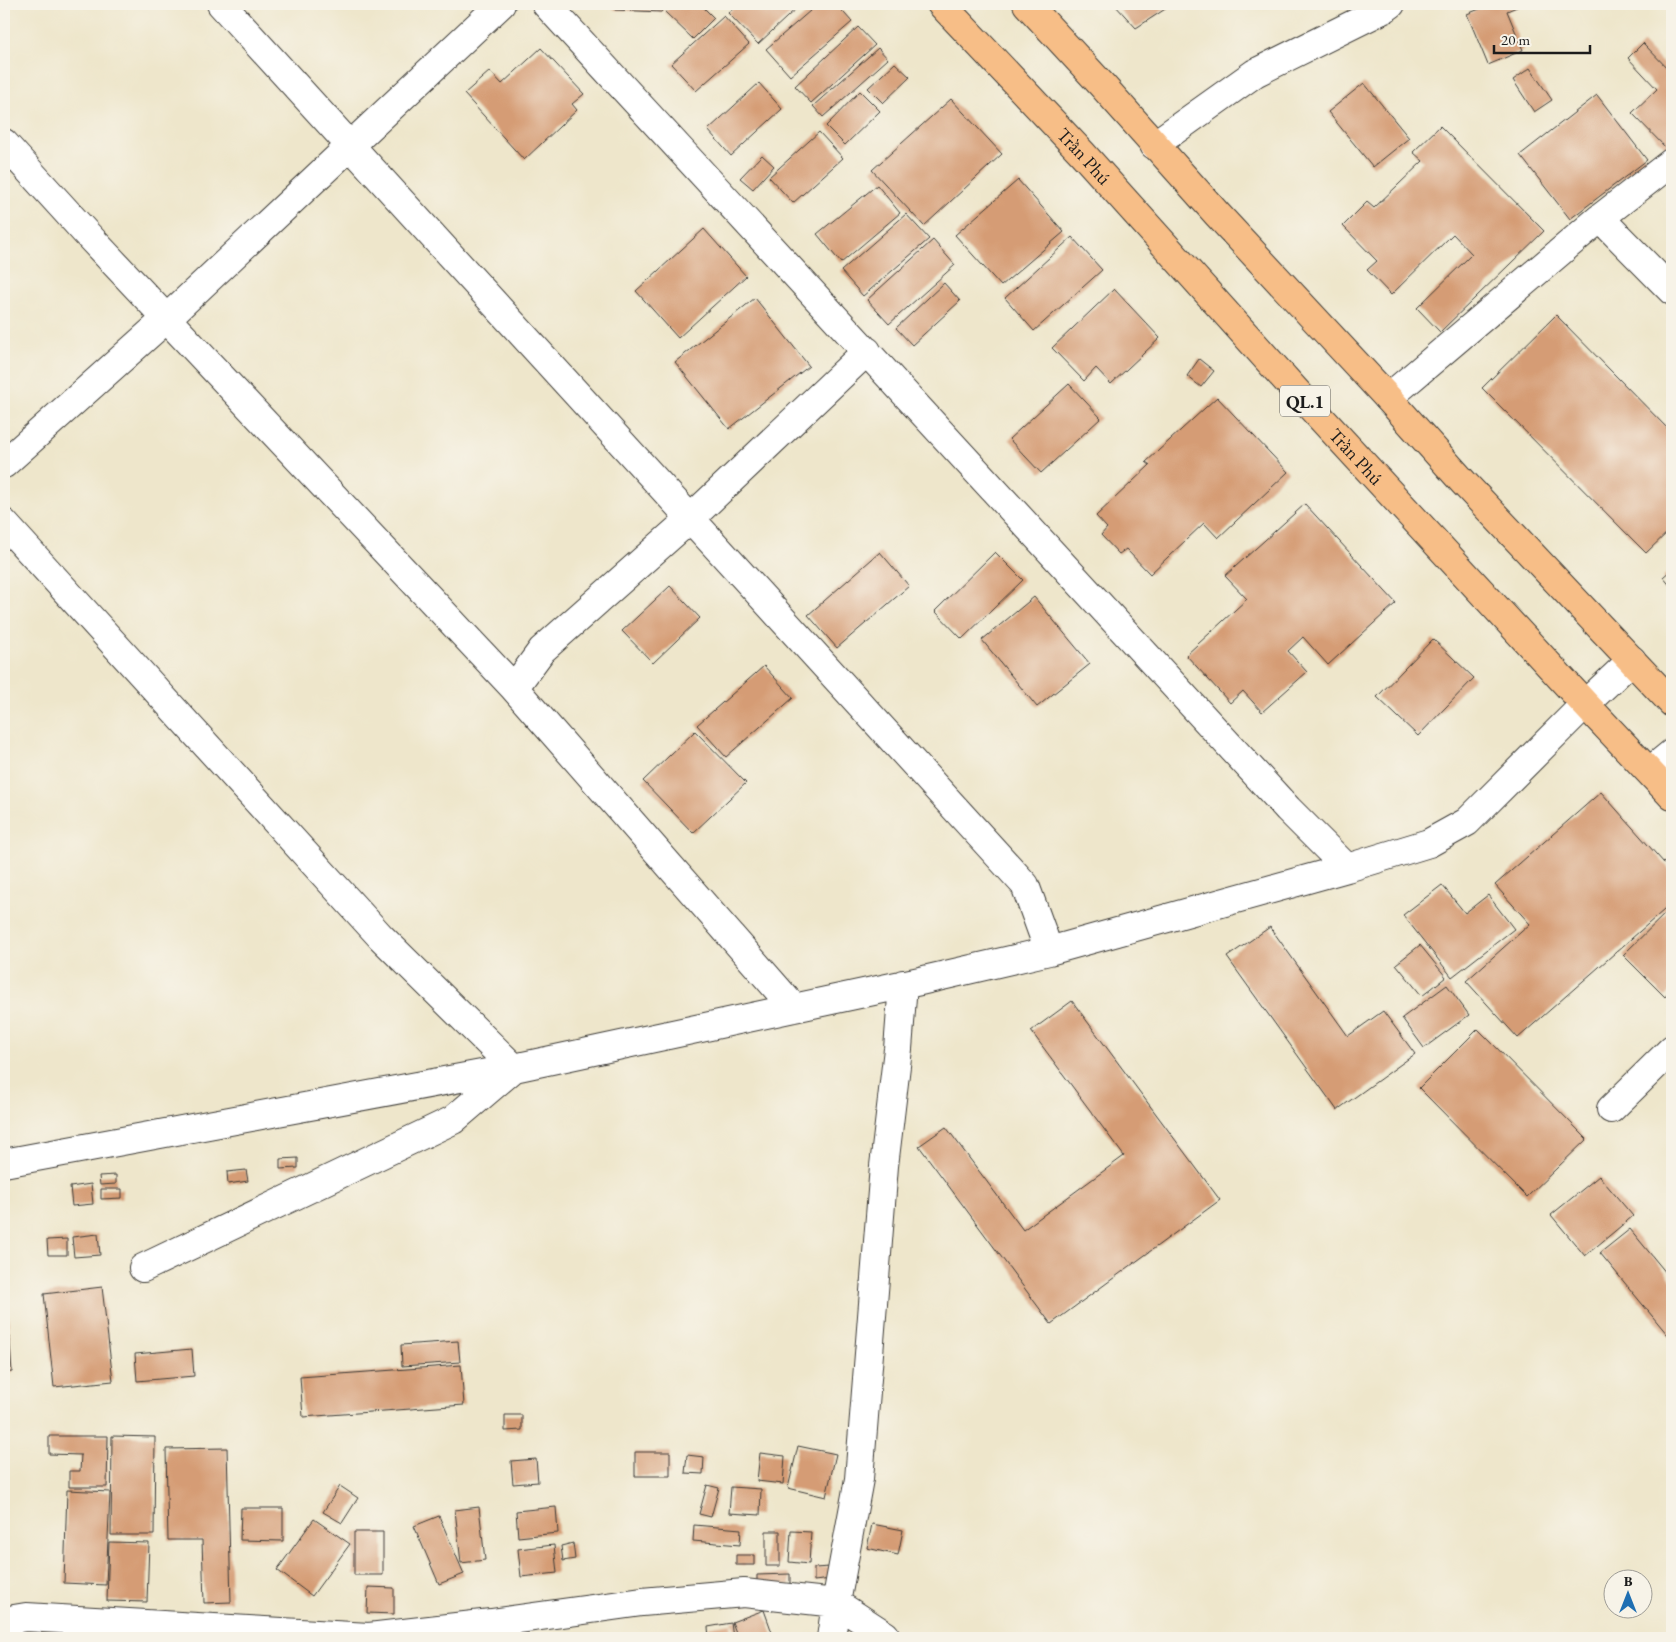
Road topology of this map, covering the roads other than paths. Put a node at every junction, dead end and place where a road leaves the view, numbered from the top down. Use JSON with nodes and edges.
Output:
{"nodes":[{"id":1,"x":222,"y":4,"type":"edge"},
{"id":2,"x":501,"y":4,"type":"edge"},
{"id":3,"x":546,"y":4,"type":"edge"},
{"id":4,"x":941,"y":4,"type":"edge"},
{"id":5,"x":1027,"y":4,"type":"edge"},
{"id":6,"x":1391,"y":4,"type":"edge"},
{"id":7,"x":4,"y":143,"type":"edge"},
{"id":8,"x":1154,"y":145,"type":"junction"},
{"id":9,"x":351,"y":146,"type":"junction"},
{"id":10,"x":1672,"y":162,"type":"edge"},
{"id":11,"x":1600,"y":218,"type":"junction"},
{"id":12,"x":1672,"y":291,"type":"edge"},
{"id":13,"x":166,"y":319,"type":"junction"},
{"id":14,"x":867,"y":351,"type":"junction"},
{"id":15,"x":1388,"y":398,"type":"junction"},
{"id":16,"x":4,"y":464,"type":"edge"},
{"id":17,"x":691,"y":518,"type":"junction"},
{"id":18,"x":4,"y":523,"type":"edge"},
{"id":19,"x":1632,"y":660,"type":"junction"},
{"id":20,"x":514,"y":688,"type":"junction"},
{"id":21,"x":1672,"y":703,"type":"edge"},
{"id":22,"x":1585,"y":704,"type":"junction"},
{"id":23,"x":1672,"y":753,"type":"edge"},
{"id":24,"x":1650,"y":771,"type":"junction"},
{"id":25,"x":1672,"y":796,"type":"edge"},
{"id":26,"x":1347,"y":868,"type":"junction"},
{"id":27,"x":1049,"y":951,"type":"junction"},
{"id":28,"x":903,"y":984,"type":"junction"},
{"id":29,"x":794,"y":1008,"type":"junction"},
{"id":30,"x":1672,"y":1049,"type":"edge"},
{"id":31,"x":514,"y":1068,"type":"junction"},
{"id":32,"x":1611,"y":1109,"type":"dead end"},
{"id":33,"x":4,"y":1163,"type":"edge"},
{"id":34,"x":143,"y":1268,"type":"dead end"},
{"id":35,"x":836,"y":1603,"type":"junction"},
{"id":36,"x":885,"y":1635,"type":"dead end"},
{"id":37,"x":6,"y":1638,"type":"edge"},
{"id":38,"x":831,"y":1638,"type":"edge"}],
"edges":[{"from":1,"to":9,"type":"street"},
{"from":2,"to":9,"type":"street"},
{"from":3,"to":14,"type":"street"},
{"from":4,"to":22,"type":"main road","name":"Trần Phú","number":"QL.1"},
{"from":5,"to":8,"type":"main road"},
{"from":6,"to":8,"type":"street"},
{"from":7,"to":13,"type":"street"},
{"from":8,"to":15,"type":"main road"},
{"from":9,"to":13,"type":"street"},
{"from":9,"to":17,"type":"street"},
{"from":10,"to":11,"type":"street"},
{"from":11,"to":12,"type":"street"},
{"from":11,"to":15,"type":"street"},
{"from":13,"to":16,"type":"street"},
{"from":13,"to":20,"type":"street"},
{"from":14,"to":17,"type":"street"},
{"from":14,"to":26,"type":"street"},
{"from":15,"to":19,"type":"main road"},
{"from":17,"to":20,"type":"street"},
{"from":17,"to":27,"type":"street"},
{"from":18,"to":31,"type":"street"},
{"from":19,"to":21,"type":"main road"},
{"from":19,"to":22,"type":"street"},
{"from":20,"to":29,"type":"street"},
{"from":22,"to":24,"type":"main road","name":"Trần Phú","number":"QL.1"},
{"from":22,"to":26,"type":"street"},
{"from":23,"to":24,"type":"street"},
{"from":24,"to":25,"type":"main road","name":"Trần Phú","number":"QL.1"},
{"from":26,"to":27,"type":"street"},
{"from":27,"to":28,"type":"street"},
{"from":28,"to":29,"type":"street"},
{"from":28,"to":35,"type":"street"},
{"from":29,"to":31,"type":"street"},
{"from":30,"to":32,"type":"street"},
{"from":31,"to":33,"type":"street"},
{"from":31,"to":34,"type":"street"},
{"from":35,"to":36,"type":"street"},
{"from":35,"to":37,"type":"street"},
{"from":35,"to":38,"type":"street"}]}
